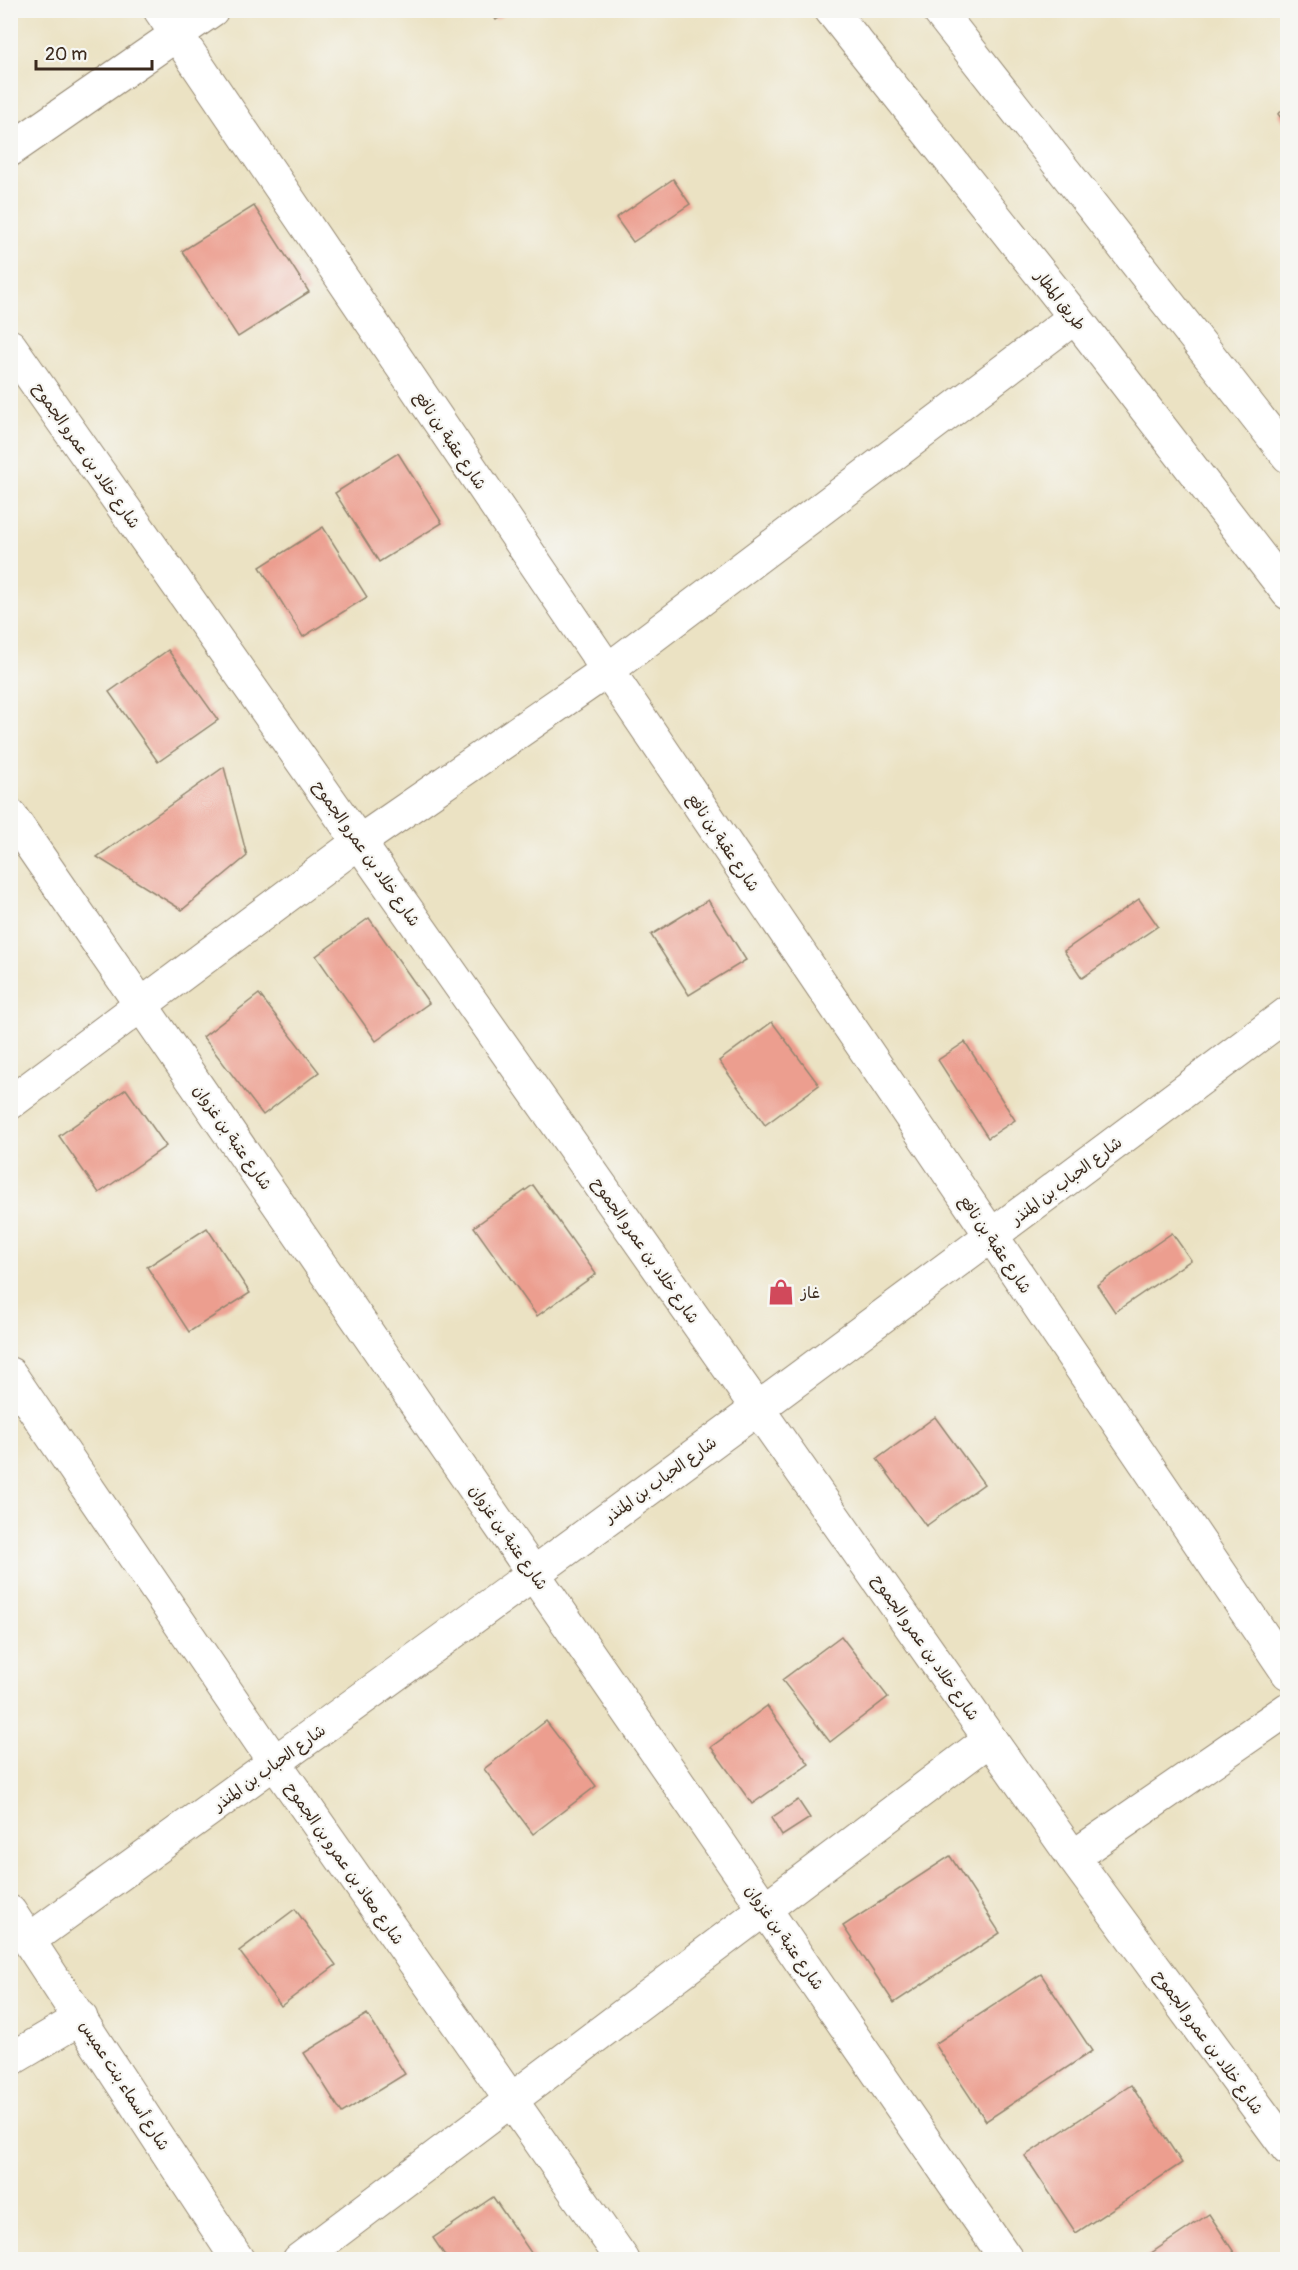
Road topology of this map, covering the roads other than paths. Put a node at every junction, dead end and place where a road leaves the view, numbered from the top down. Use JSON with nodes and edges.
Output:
{"nodes":[{"id":1,"x":212,"y":10,"type":"edge"},
{"id":2,"x":831,"y":10,"type":"edge"},
{"id":3,"x":938,"y":10,"type":"edge"},
{"id":4,"x":169,"y":23,"type":"edge"},
{"id":5,"x":10,"y":150,"type":"edge"},
{"id":6,"x":1075,"y":317,"type":"junction"},
{"id":7,"x":10,"y":346,"type":"edge"},
{"id":8,"x":1287,"y":456,"type":"edge"},
{"id":9,"x":1287,"y":593,"type":"edge"},
{"id":10,"x":608,"y":670,"type":"junction"},
{"id":11,"x":10,"y":815,"type":"edge"},
{"id":12,"x":359,"y":842,"type":"junction"},
{"id":13,"x":142,"y":1005,"type":"junction"},
{"id":14,"x":1287,"y":1013,"type":"edge"},
{"id":15,"x":10,"y":1103,"type":"edge"},
{"id":16,"x":991,"y":1237,"type":"junction"},
{"id":17,"x":10,"y":1374,"type":"edge"},
{"id":18,"x":757,"y":1407,"type":"junction"},
{"id":19,"x":534,"y":1572,"type":"junction"},
{"id":20,"x":1287,"y":1673,"type":"edge"},
{"id":21,"x":1287,"y":1709,"type":"edge"},
{"id":22,"x":990,"y":1739,"type":"junction"},
{"id":23,"x":275,"y":1763,"type":"junction"},
{"id":24,"x":1073,"y":1857,"type":"junction"},
{"id":25,"x":764,"y":1907,"type":"junction"},
{"id":26,"x":10,"y":1912,"type":"edge"},
{"id":27,"x":29,"y":1940,"type":"junction"},
{"id":28,"x":81,"y":2018,"type":"junction"},
{"id":29,"x":10,"y":2060,"type":"edge"},
{"id":30,"x":511,"y":2102,"type":"junction"},
{"id":31,"x":1287,"y":2150,"type":"edge"},
{"id":32,"x":237,"y":2259,"type":"edge"},
{"id":33,"x":298,"y":2259,"type":"edge"},
{"id":34,"x":623,"y":2259,"type":"edge"},
{"id":35,"x":1007,"y":2259,"type":"edge"}],
"edges":[{"from":1,"to":4,"type":"main road"},
{"from":2,"to":6,"type":"main road","name":"طريق المطار"},
{"from":3,"to":8,"type":"main road"},
{"from":4,"to":5,"type":"main road"},
{"from":4,"to":10,"type":"main road","name":"شارع عقبة بن نافع"},
{"from":6,"to":9,"type":"main road","name":"طريق المطار"},
{"from":6,"to":10,"type":"main road"},
{"from":7,"to":12,"type":"main road","name":"شارع خلاد بن عمرو الجموح"},
{"from":10,"to":12,"type":"main road"},
{"from":10,"to":16,"type":"main road","name":"شارع عقبة بن نافع"},
{"from":11,"to":13,"type":"main road","name":"شارع عتبة بن غزوان"},
{"from":12,"to":13,"type":"main road"},
{"from":12,"to":18,"type":"main road","name":"شارع خلاد بن عمرو الجموح"},
{"from":13,"to":15,"type":"main road"},
{"from":13,"to":19,"type":"main road","name":"شارع عتبة بن غزوان"},
{"from":14,"to":16,"type":"main road","name":"شارع الحباب بن المنذر"},
{"from":16,"to":18,"type":"main road","name":"شارع الحباب بن المنذر"},
{"from":16,"to":20,"type":"main road","name":"شارع عقبة بن نافع"},
{"from":17,"to":23,"type":"main road","name":"شارع معاذ بن عمرو بن الجموح"},
{"from":18,"to":19,"type":"main road","name":"شارع الحباب بن المنذر"},
{"from":18,"to":22,"type":"main road","name":"شارع خلاد بن عمرو الجموح"},
{"from":19,"to":23,"type":"main road","name":"شارع الحباب بن المنذر"},
{"from":19,"to":25,"type":"main road","name":"شارع عتبة بن غزوان"},
{"from":21,"to":24,"type":"main road"},
{"from":22,"to":24,"type":"main road","name":"شارع خلاد بن عمرو الجموح"},
{"from":22,"to":25,"type":"main road"},
{"from":23,"to":27,"type":"main road","name":"شارع الحباب بن المنذر"},
{"from":23,"to":30,"type":"main road","name":"شارع معاذ بن عمرو بن الجموح"},
{"from":24,"to":31,"type":"main road","name":"شارع خلاد بن عمرو الجموح"},
{"from":25,"to":30,"type":"main road"},
{"from":25,"to":35,"type":"main road","name":"شارع عتبة بن غزوان"},
{"from":26,"to":27,"type":"main road","name":"شارع أسماء بنت عميس"},
{"from":27,"to":28,"type":"main road","name":"شارع أسماء بنت عميس"},
{"from":28,"to":29,"type":"main road"},
{"from":28,"to":32,"type":"main road","name":"شارع أسماء بنت عميس"},
{"from":30,"to":33,"type":"main road"},
{"from":30,"to":34,"type":"main road","name":"شارع معاذ بن عمرو بن الجموح"}]}
